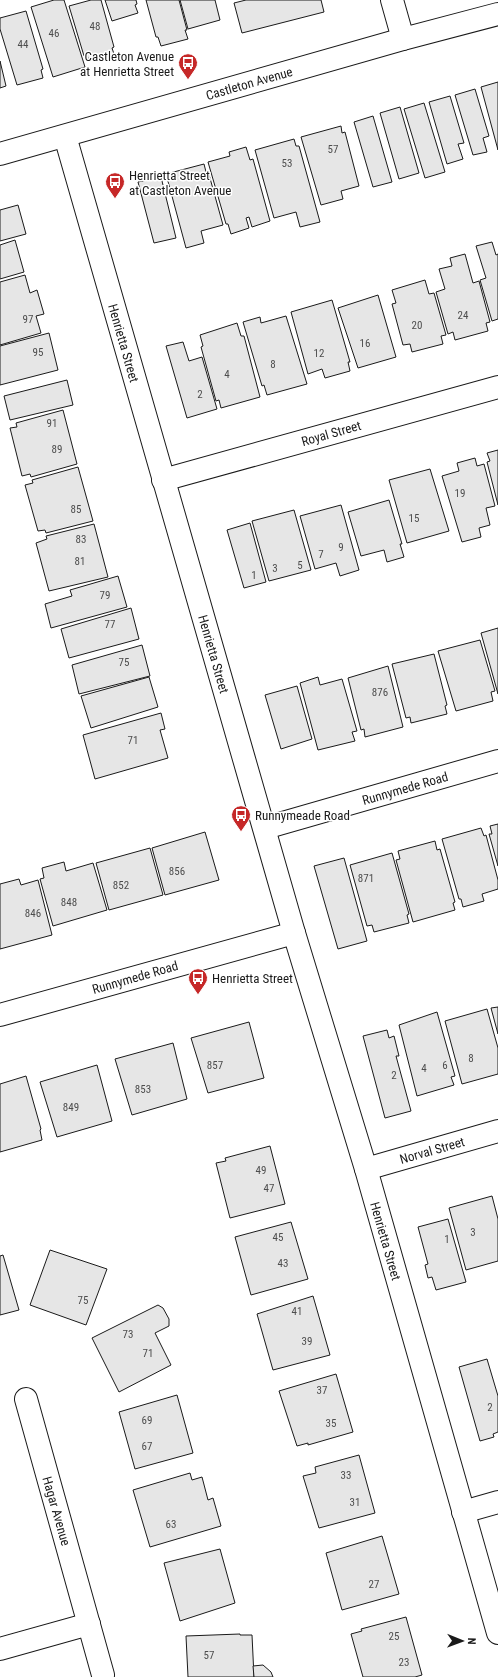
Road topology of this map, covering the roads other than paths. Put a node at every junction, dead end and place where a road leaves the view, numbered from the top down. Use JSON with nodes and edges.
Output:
{"nodes":[{"id":1,"x":392,"y":0,"type":"edge"},
{"id":2,"x":498,"y":14,"type":"edge"},
{"id":3,"x":403,"y":39,"type":"junction"},
{"id":4,"x":65,"y":136,"type":"junction"},
{"id":5,"x":0,"y":154,"type":"edge"},
{"id":6,"x":498,"y":387,"type":"edge"},
{"id":7,"x":164,"y":480,"type":"junction"},
{"id":8,"x":498,"y":761,"type":"edge"},
{"id":9,"x":265,"y":828,"type":"junction"},
{"id":10,"x":294,"y":933,"type":"junction"},
{"id":11,"x":0,"y":1015,"type":"edge"},
{"id":12,"x":498,"y":1131,"type":"edge"},
{"id":13,"x":366,"y":1169,"type":"junction"},
{"id":14,"x":26,"y":1399,"type":"dead end"},
{"id":15,"x":498,"y":1502,"type":"edge"},
{"id":16,"x":463,"y":1512,"type":"junction"},
{"id":17,"x":89,"y":1624,"type":"junction"},
{"id":18,"x":498,"y":1634,"type":"edge"},
{"id":19,"x":0,"y":1649,"type":"edge"},
{"id":20,"x":103,"y":1675,"type":"dead end"}],
"edges":[{"from":1,"to":3,"type":"street"},
{"from":2,"to":3,"type":"street","name":"Castleton Avenue"},
{"from":3,"to":4,"type":"street","name":"Castleton Avenue"},
{"from":4,"to":5,"type":"street","name":"Castleton Avenue"},
{"from":4,"to":7,"type":"street","name":"Henrietta Street"},
{"from":6,"to":7,"type":"street","name":"Royal Street"},
{"from":7,"to":9,"type":"street","name":"Henrietta Street"},
{"from":8,"to":9,"type":"street","name":"Runnymede Road"},
{"from":9,"to":10,"type":"street","name":"Henrietta Street"},
{"from":10,"to":11,"type":"street","name":"Runnymede Road"},
{"from":10,"to":13,"type":"street","name":"Henrietta Street"},
{"from":12,"to":13,"type":"street","name":"Norval Street"},
{"from":13,"to":16,"type":"street","name":"Henrietta Street"},
{"from":14,"to":17,"type":"street","name":"Hagar Avenue"},
{"from":15,"to":16,"type":"street"},
{"from":16,"to":18,"type":"street","name":"Henrietta Street"},
{"from":17,"to":19,"type":"street"},
{"from":17,"to":20,"type":"street","name":"Hagar Avenue"}]}
